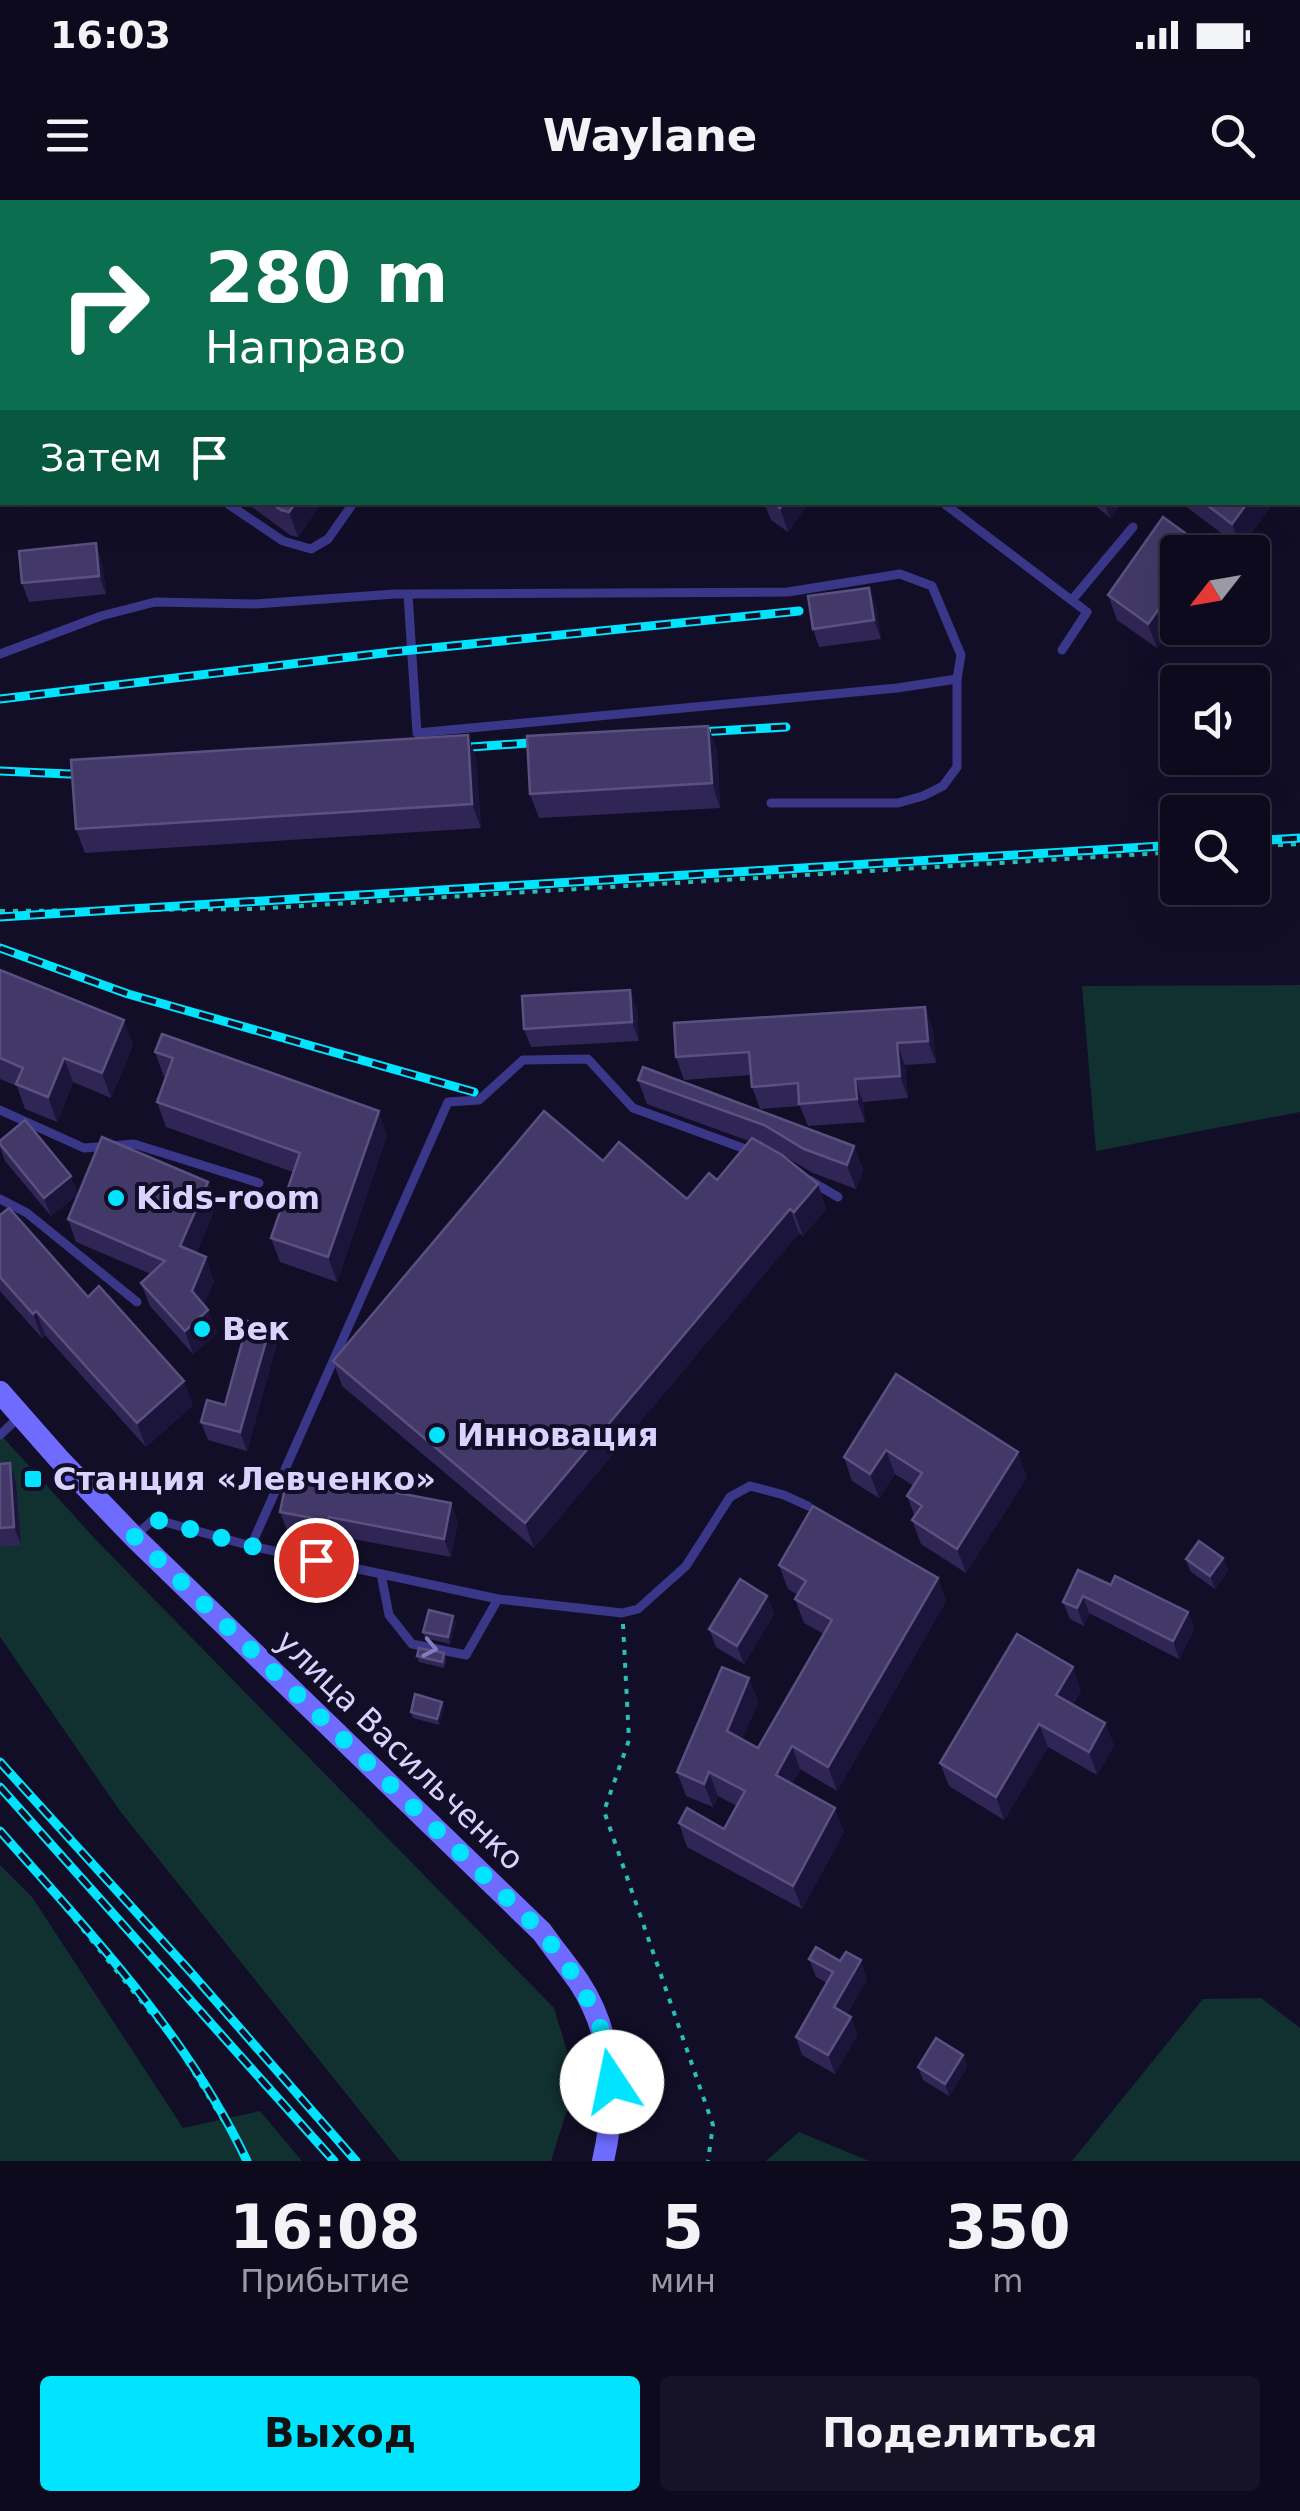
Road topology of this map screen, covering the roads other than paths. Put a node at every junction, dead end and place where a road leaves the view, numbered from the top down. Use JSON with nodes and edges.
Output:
{"nodes":[{"id":1,"x":229,"y":505,"type":"edge"},
{"id":2,"x":352,"y":505,"type":"edge"},
{"id":3,"x":946,"y":505,"type":"edge"},
{"id":4,"x":1133,"y":527,"type":"dead end"},
{"id":5,"x":408,"y":594,"type":"junction"},
{"id":6,"x":1072,"y":600,"type":"junction"},
{"id":7,"x":1062,"y":650,"type":"dead end"},
{"id":8,"x":0,"y":654,"type":"edge"},
{"id":9,"x":957,"y":679,"type":"junction"},
{"id":10,"x":771,"y":804,"type":"dead end"},
{"id":11,"x":0,"y":1110,"type":"edge"},
{"id":12,"x":770,"y":1157,"type":"edge"},
{"id":13,"x":804,"y":1177,"type":"edge"},
{"id":14,"x":259,"y":1183,"type":"dead end"},
{"id":15,"x":838,"y":1197,"type":"dead end"},
{"id":16,"x":0,"y":1199,"type":"edge"},
{"id":17,"x":137,"y":1302,"type":"dead end"},
{"id":18,"x":0,"y":1392,"type":"edge"},
{"id":19,"x":22,"y":1415,"type":"junction"},
{"id":20,"x":0,"y":1434,"type":"edge"},
{"id":21,"x":808,"y":1506,"type":"edge"},
{"id":22,"x":134,"y":1536,"type":"junction"},
{"id":23,"x":251,"y":1546,"type":"junction"},
{"id":24,"x":381,"y":1574,"type":"junction"},
{"id":25,"x":498,"y":1599,"type":"junction"},
{"id":26,"x":604,"y":2161,"type":"edge"}],
"edges":[{"from":1,"to":2,"type":"lane"},
{"from":3,"to":6,"type":"lane"},
{"from":4,"to":6,"type":"lane"},
{"from":5,"to":8,"type":"lane"},
{"from":5,"to":9,"type":"lane"},
{"from":5,"to":9,"type":"lane"},
{"from":6,"to":7,"type":"lane"},
{"from":9,"to":10,"type":"lane"},
{"from":11,"to":14,"type":"lane"},
{"from":12,"to":23,"type":"lane"},
{"from":13,"to":15,"type":"lane"},
{"from":16,"to":17,"type":"lane"},
{"from":18,"to":19,"type":"main road","name":"улица Васильченко"},
{"from":19,"to":20,"type":"lane"},
{"from":19,"to":22,"type":"main road","name":"улица Васильченко"},
{"from":21,"to":25,"type":"lane"},
{"from":22,"to":23,"type":"lane"},
{"from":22,"to":26,"type":"main road","name":"улица Васильченко"},
{"from":23,"to":24,"type":"lane"},
{"from":24,"to":25,"type":"lane"},
{"from":24,"to":25,"type":"lane","one_way":true}]}
